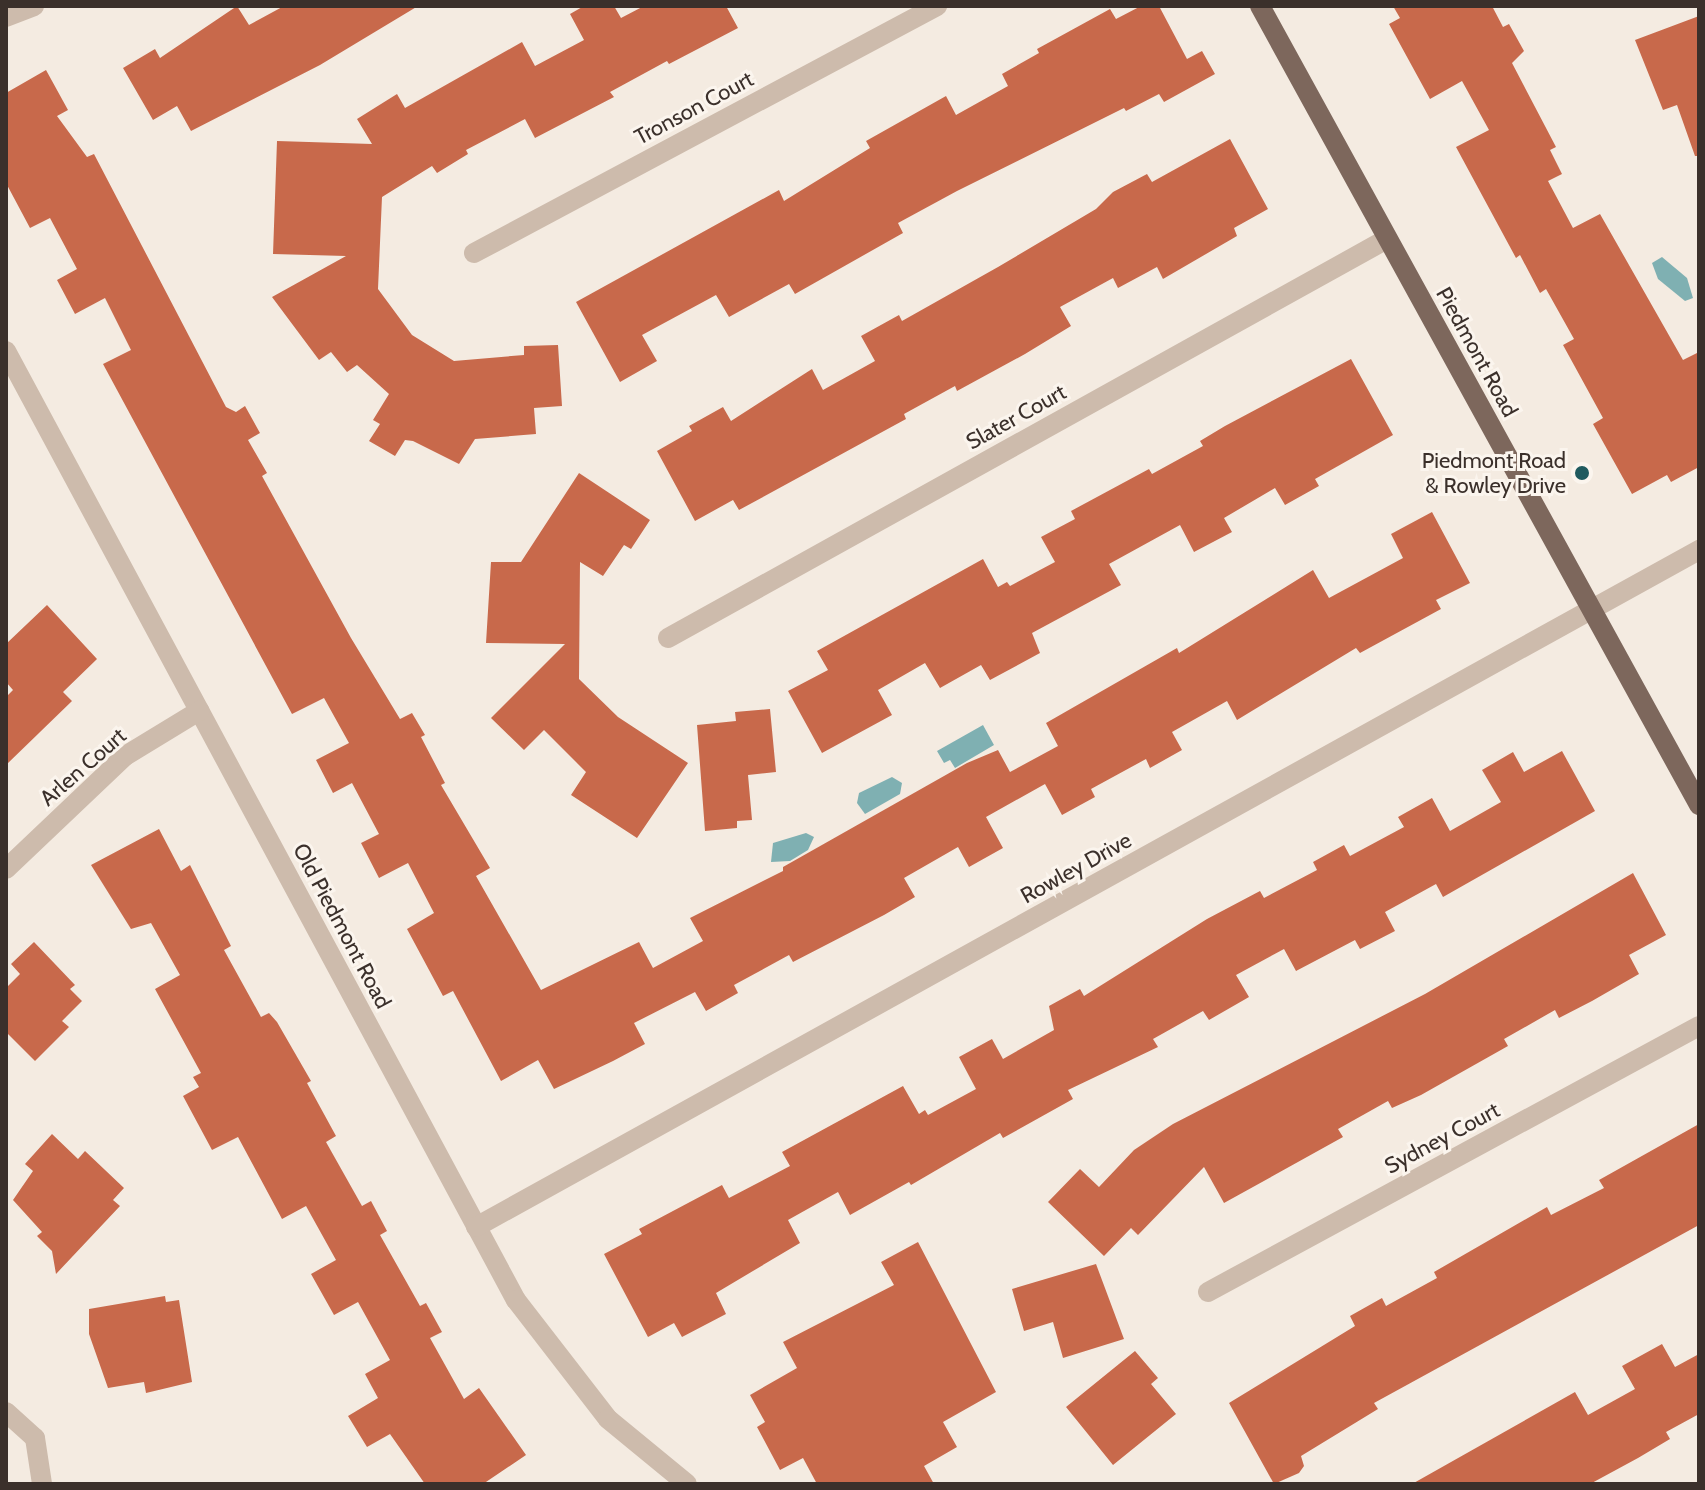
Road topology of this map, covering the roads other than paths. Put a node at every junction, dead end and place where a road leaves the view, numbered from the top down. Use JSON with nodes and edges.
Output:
{"nodes":[{"id":1,"x":34,"y":6,"type":"edge"},
{"id":2,"x":937,"y":6,"type":"edge"},
{"id":3,"x":1260,"y":6,"type":"edge"},
{"id":4,"x":6,"y":17,"type":"edge"},
{"id":5,"x":1387,"y":239,"type":"junction"},
{"id":6,"x":474,"y":253,"type":"dead end"},
{"id":7,"x":6,"y":351,"type":"edge"},
{"id":8,"x":1699,"y":550,"type":"edge"},
{"id":9,"x":1590,"y":610,"type":"junction"},
{"id":10,"x":668,"y":638,"type":"dead end"},
{"id":11,"x":199,"y":711,"type":"junction"},
{"id":12,"x":1699,"y":805,"type":"edge"},
{"id":13,"x":6,"y":869,"type":"edge"},
{"id":14,"x":1699,"y":1026,"type":"edge"},
{"id":15,"x":476,"y":1227,"type":"junction"},
{"id":16,"x":1208,"y":1292,"type":"dead end"},
{"id":17,"x":6,"y":1412,"type":"edge"},
{"id":18,"x":42,"y":1484,"type":"edge"},
{"id":19,"x":687,"y":1484,"type":"edge"}],
"edges":[{"from":1,"to":4,"type":"street"},
{"from":2,"to":6,"type":"street","name":"Tronson Court"},
{"from":3,"to":5,"type":"main road","name":"Piedmont Road"},
{"from":5,"to":9,"type":"main road","name":"Piedmont Road"},
{"from":5,"to":10,"type":"street","name":"Slater Court"},
{"from":7,"to":11,"type":"street","name":"Old Piedmont Road"},
{"from":8,"to":9,"type":"street","name":"Rowley Drive"},
{"from":9,"to":12,"type":"main road","name":"Piedmont Road"},
{"from":9,"to":15,"type":"street","name":"Rowley Drive"},
{"from":11,"to":13,"type":"street","name":"Arlen Court"},
{"from":11,"to":15,"type":"street","name":"Old Piedmont Road"},
{"from":14,"to":16,"type":"street","name":"Sydney Court"},
{"from":15,"to":19,"type":"street","name":"Old Piedmont Road"},
{"from":17,"to":18,"type":"street"}]}
